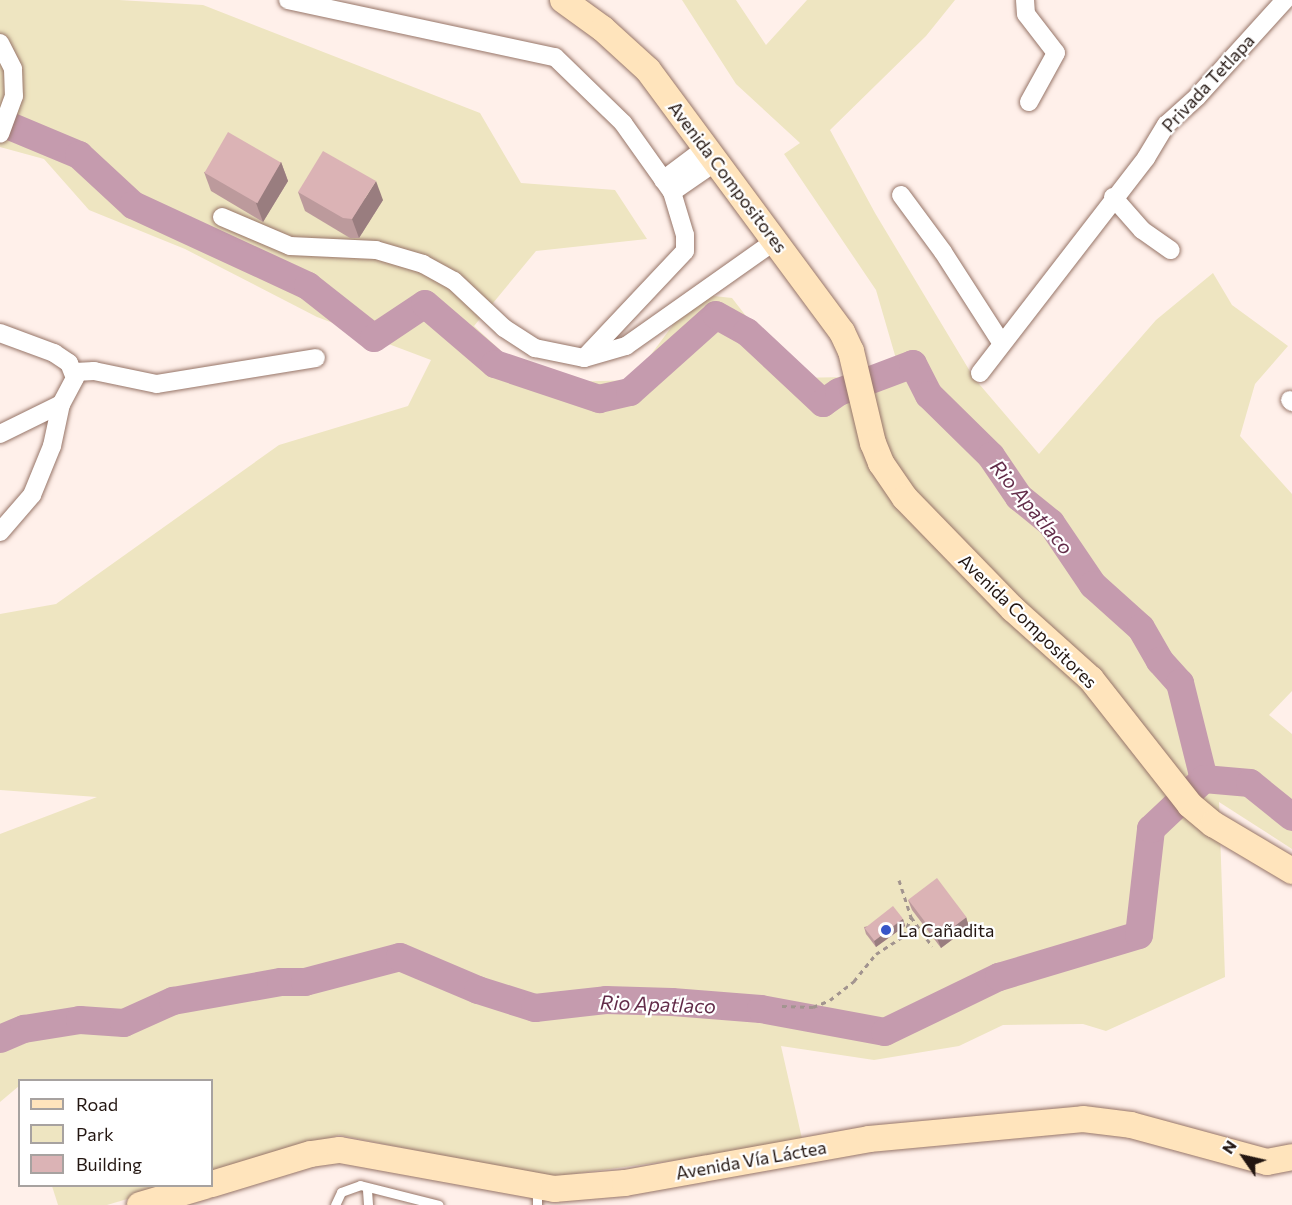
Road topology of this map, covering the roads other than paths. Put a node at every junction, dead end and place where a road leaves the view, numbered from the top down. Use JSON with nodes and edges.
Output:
{"nodes":[{"id":1,"x":288,"y":0,"type":"edge"},
{"id":2,"x":563,"y":0,"type":"edge"},
{"id":3,"x":1025,"y":0,"type":"edge"},
{"id":4,"x":1284,"y":0,"type":"edge"},
{"id":5,"x":0,"y":43,"type":"edge"},
{"id":6,"x":1029,"y":102,"type":"dead end"},
{"id":7,"x":0,"y":134,"type":"edge"},
{"id":8,"x":712,"y":154,"type":"junction"},
{"id":9,"x":667,"y":186,"type":"junction"},
{"id":10,"x":901,"y":195,"type":"dead end"},
{"id":11,"x":1113,"y":197,"type":"junction"},
{"id":12,"x":222,"y":218,"type":"dead end"},
{"id":13,"x":776,"y":240,"type":"junction"},
{"id":14,"x":1171,"y":250,"type":"dead end"},
{"id":15,"x":0,"y":333,"type":"edge"},
{"id":16,"x":1002,"y":344,"type":"junction"},
{"id":17,"x":316,"y":358,"type":"dead end"},
{"id":18,"x":584,"y":358,"type":"junction"},
{"id":19,"x":75,"y":372,"type":"junction"},
{"id":20,"x":980,"y":374,"type":"dead end"},
{"id":21,"x":61,"y":404,"type":"junction"},
{"id":22,"x":0,"y":434,"type":"edge"},
{"id":23,"x":0,"y":532,"type":"edge"},
{"id":24,"x":1292,"y":871,"type":"edge"},
{"id":25,"x":1292,"y":1157,"type":"edge"},
{"id":26,"x":213,"y":1184,"type":"edge"},
{"id":27,"x":198,"y":1187,"type":"edge"},
{"id":28,"x":367,"y":1190,"type":"junction"},
{"id":29,"x":537,"y":1196,"type":"edge"},
{"id":30,"x":409,"y":1201,"type":"edge"},
{"id":31,"x":140,"y":1205,"type":"edge"},
{"id":32,"x":335,"y":1205,"type":"edge"},
{"id":33,"x":368,"y":1205,"type":"edge"},
{"id":34,"x":439,"y":1205,"type":"edge"}],
"edges":[{"from":1,"to":9,"type":"street"},
{"from":2,"to":8,"type":"street","name":"Avenida Compositores"},
{"from":3,"to":6,"type":"street"},
{"from":4,"to":11,"type":"street","name":"Privada Tetlapa"},
{"from":5,"to":7,"type":"street"},
{"from":8,"to":9,"type":"street"},
{"from":8,"to":13,"type":"street","name":"Avenida Compositores"},
{"from":9,"to":18,"type":"street"},
{"from":10,"to":16,"type":"street"},
{"from":11,"to":14,"type":"street"},
{"from":11,"to":16,"type":"street","name":"Privada Tetlapa"},
{"from":12,"to":18,"type":"street"},
{"from":13,"to":18,"type":"street"},
{"from":13,"to":24,"type":"street","name":"Avenida Compositores"},
{"from":15,"to":19,"type":"street"},
{"from":16,"to":20,"type":"street","name":"Privada Tetlapa"},
{"from":17,"to":19,"type":"street"},
{"from":19,"to":21,"type":"street"},
{"from":21,"to":22,"type":"street"},
{"from":21,"to":23,"type":"street"},
{"from":25,"to":29,"type":"street","name":"Avenida Vía Láctea"},
{"from":26,"to":29,"type":"street","name":"Avenida Vía Láctea"},
{"from":27,"to":31,"type":"street"},
{"from":28,"to":30,"type":"lane"},
{"from":28,"to":32,"type":"lane"},
{"from":28,"to":33,"type":"lane"},
{"from":30,"to":34,"type":"lane"}]}
